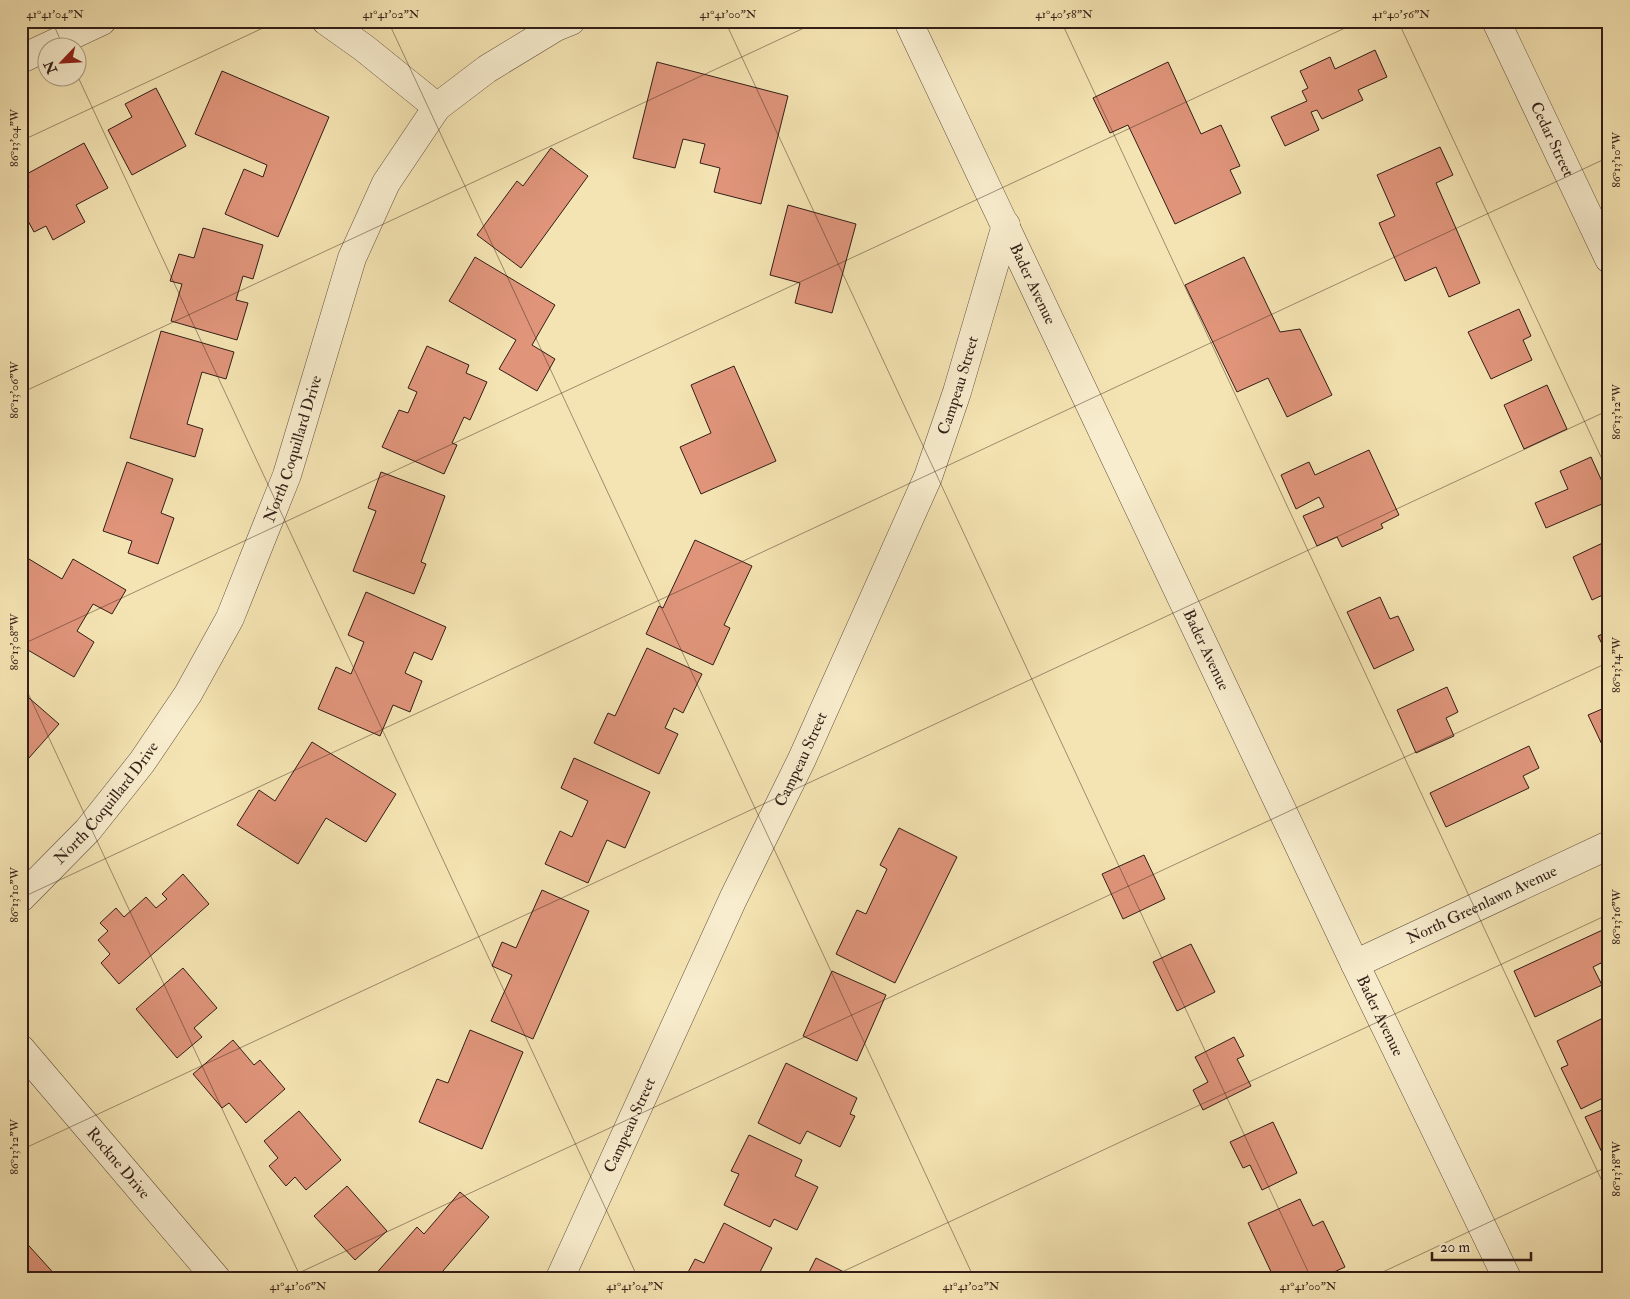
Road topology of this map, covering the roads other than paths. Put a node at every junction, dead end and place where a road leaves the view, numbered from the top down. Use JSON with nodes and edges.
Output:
{"nodes":[{"id":1,"x":102,"y":21,"type":"edge"},
{"id":2,"x":326,"y":21,"type":"edge"},
{"id":3,"x":571,"y":21,"type":"edge"},
{"id":4,"x":908,"y":21,"type":"edge"},
{"id":5,"x":1496,"y":21,"type":"edge"},
{"id":6,"x":21,"y":59,"type":"edge"},
{"id":7,"x":437,"y":108,"type":"junction"},
{"id":8,"x":1006,"y":225,"type":"junction"},
{"id":9,"x":1609,"y":259,"type":"edge"},
{"id":10,"x":1609,"y":845,"type":"edge"},
{"id":11,"x":21,"y":898,"type":"edge"},
{"id":12,"x":1355,"y":964,"type":"junction"},
{"id":13,"x":21,"y":1049,"type":"edge"},
{"id":14,"x":216,"y":1278,"type":"edge"},
{"id":15,"x":560,"y":1278,"type":"edge"},
{"id":16,"x":1507,"y":1278,"type":"edge"}],
"edges":[{"from":1,"to":6,"type":"street"},
{"from":2,"to":7,"type":"street"},
{"from":3,"to":7,"type":"street","name":"North Coquillard Drive"},
{"from":4,"to":8,"type":"street","name":"Bader Avenue"},
{"from":5,"to":9,"type":"street","name":"Cedar Street"},
{"from":7,"to":11,"type":"street","name":"North Coquillard Drive"},
{"from":8,"to":12,"type":"street","name":"Bader Avenue"},
{"from":8,"to":15,"type":"street","name":"Campeau Street"},
{"from":10,"to":12,"type":"street","name":"North Greenlawn Avenue"},
{"from":12,"to":16,"type":"street","name":"Bader Avenue"},
{"from":13,"to":14,"type":"street","name":"Rockne Drive"}]}
